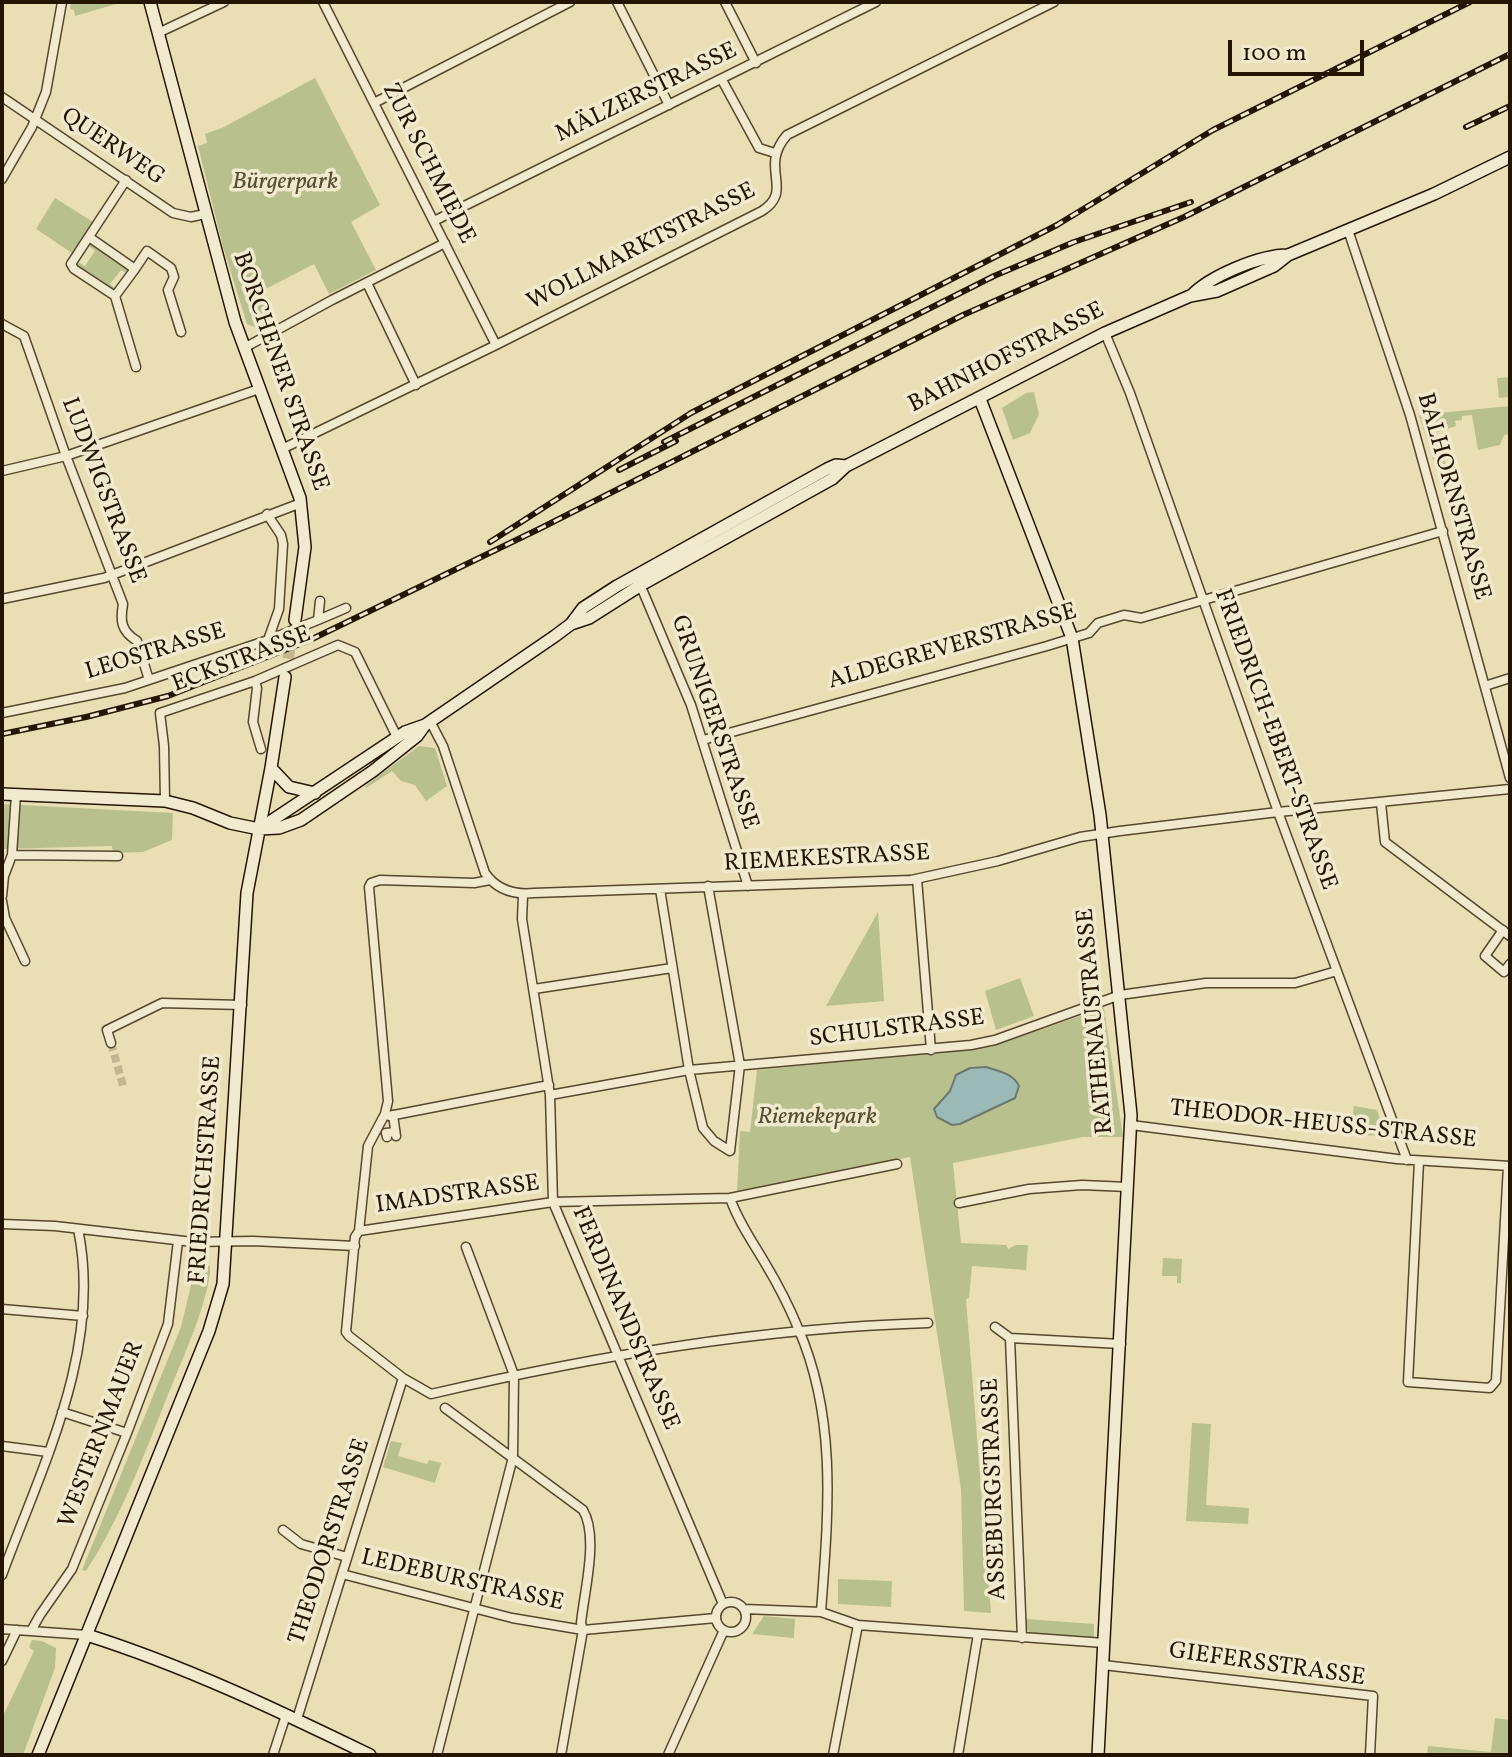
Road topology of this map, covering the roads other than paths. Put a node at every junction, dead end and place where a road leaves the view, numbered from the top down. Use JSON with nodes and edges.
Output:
{"nodes":[{"id":1,"x":62,"y":2,"type":"edge"},
{"id":2,"x":150,"y":2,"type":"edge"},
{"id":3,"x":224,"y":2,"type":"edge"},
{"id":4,"x":323,"y":2,"type":"edge"},
{"id":5,"x":570,"y":2,"type":"edge"},
{"id":6,"x":617,"y":2,"type":"edge"},
{"id":7,"x":725,"y":2,"type":"edge"},
{"id":8,"x":876,"y":2,"type":"edge"},
{"id":9,"x":1054,"y":2,"type":"edge"},
{"id":10,"x":158,"y":33,"type":"junction"},
{"id":11,"x":756,"y":63,"type":"junction"},
{"id":12,"x":722,"y":80,"type":"junction"},
{"id":13,"x":2,"y":97,"type":"edge"},
{"id":14,"x":374,"y":103,"type":"junction"},
{"id":15,"x":669,"y":105,"type":"junction"},
{"id":16,"x":36,"y":120,"type":"junction"},
{"id":17,"x":775,"y":153,"type":"junction"},
{"id":18,"x":1510,"y":157,"type":"edge"},
{"id":19,"x":2,"y":179,"type":"edge"},
{"id":20,"x":126,"y":180,"type":"junction"},
{"id":21,"x":205,"y":214,"type":"junction"},
{"id":22,"x":434,"y":221,"type":"junction"},
{"id":23,"x":1348,"y":230,"type":"junction"},
{"id":24,"x":89,"y":237,"type":"junction"},
{"id":25,"x":445,"y":243,"type":"junction"},
{"id":26,"x":135,"y":269,"type":"junction"},
{"id":27,"x":367,"y":283,"type":"junction"},
{"id":28,"x":115,"y":296,"type":"junction"},
{"id":29,"x":2,"y":324,"type":"edge"},
{"id":30,"x":181,"y":332,"type":"dead end"},
{"id":31,"x":1105,"y":333,"type":"junction"},
{"id":32,"x":496,"y":345,"type":"junction"},
{"id":33,"x":244,"y":348,"type":"junction"},
{"id":34,"x":136,"y":367,"type":"dead end"},
{"id":35,"x":416,"y":385,"type":"junction"},
{"id":36,"x":259,"y":389,"type":"junction"},
{"id":37,"x":980,"y":399,"type":"junction"},
{"id":38,"x":282,"y":449,"type":"junction"},
{"id":39,"x":66,"y":456,"type":"junction"},
{"id":40,"x":2,"y":471,"type":"edge"},
{"id":41,"x":301,"y":503,"type":"junction"},
{"id":42,"x":267,"y":514,"type":"junction"},
{"id":43,"x":1443,"y":531,"type":"junction"},
{"id":44,"x":111,"y":576,"type":"junction"},
{"id":45,"x":638,"y":580,"type":"junction"},
{"id":46,"x":2,"y":599,"type":"edge"},
{"id":47,"x":1203,"y":600,"type":"junction"},
{"id":48,"x":320,"y":601,"type":"dead end"},
{"id":49,"x":346,"y":608,"type":"dead end"},
{"id":50,"x":295,"y":620,"type":"tunnel mouth"},
{"id":51,"x":318,"y":620,"type":"junction"},
{"id":52,"x":1072,"y":638,"type":"junction"},
{"id":53,"x":268,"y":640,"type":"junction"},
{"id":54,"x":285,"y":677,"type":"tunnel mouth"},
{"id":55,"x":1510,"y":678,"type":"edge"},
{"id":56,"x":149,"y":680,"type":"junction"},
{"id":57,"x":255,"y":681,"type":"junction"},
{"id":58,"x":1485,"y":686,"type":"junction"},
{"id":59,"x":2,"y":713,"type":"edge"},
{"id":60,"x":427,"y":723,"type":"junction"},
{"id":61,"x":397,"y":737,"type":"junction"},
{"id":62,"x":703,"y":740,"type":"junction"},
{"id":63,"x":261,"y":749,"type":"dead end"},
{"id":64,"x":271,"y":768,"type":"junction"},
{"id":65,"x":1510,"y":778,"type":"edge"},
{"id":66,"x":1510,"y":789,"type":"edge"},
{"id":67,"x":315,"y":793,"type":"junction"},
{"id":68,"x":2,"y":794,"type":"edge"},
{"id":69,"x":16,"y":794,"type":"junction"},
{"id":70,"x":165,"y":801,"type":"junction"},
{"id":71,"x":1381,"y":803,"type":"junction"},
{"id":72,"x":1278,"y":812,"type":"junction"},
{"id":73,"x":259,"y":829,"type":"junction"},
{"id":74,"x":1102,"y":834,"type":"junction"},
{"id":75,"x":12,"y":855,"type":"junction"},
{"id":76,"x":118,"y":856,"type":"dead end"},
{"id":77,"x":917,"y":879,"type":"junction"},
{"id":78,"x":490,"y":880,"type":"junction"},
{"id":79,"x":708,"y":886,"type":"junction"},
{"id":80,"x":748,"y":886,"type":"junction"},
{"id":81,"x":660,"y":889,"type":"junction"},
{"id":82,"x":523,"y":896,"type":"junction"},
{"id":83,"x":2,"y":898,"type":"edge"},
{"id":84,"x":1506,"y":933,"type":"edge"},
{"id":85,"x":25,"y":961,"type":"dead end"},
{"id":86,"x":1510,"y":964,"type":"edge"},
{"id":87,"x":672,"y":968,"type":"junction"},
{"id":88,"x":1337,"y":971,"type":"junction"},
{"id":89,"x":534,"y":989,"type":"junction"},
{"id":90,"x":1120,"y":995,"type":"junction"},
{"id":91,"x":242,"y":1005,"type":"junction"},
{"id":92,"x":111,"y":1043,"type":"dead end"},
{"id":93,"x":931,"y":1050,"type":"junction"},
{"id":94,"x":740,"y":1065,"type":"junction"},
{"id":95,"x":689,"y":1070,"type":"junction"},
{"id":96,"x":549,"y":1090,"type":"junction"},
{"id":97,"x":389,"y":1114,"type":"junction"},
{"id":98,"x":1131,"y":1125,"type":"junction"},
{"id":99,"x":392,"y":1135,"type":"dead end"},
{"id":100,"x":1407,"y":1160,"type":"junction"},
{"id":101,"x":1419,"y":1161,"type":"junction"},
{"id":102,"x":897,"y":1164,"type":"dead end"},
{"id":103,"x":1509,"y":1166,"type":"edge"},
{"id":104,"x":1128,"y":1187,"type":"junction"},
{"id":105,"x":730,"y":1198,"type":"junction"},
{"id":106,"x":553,"y":1202,"type":"junction"},
{"id":107,"x":959,"y":1203,"type":"dead end"},
{"id":108,"x":2,"y":1224,"type":"edge"},
{"id":109,"x":78,"y":1229,"type":"junction"},
{"id":110,"x":359,"y":1231,"type":"junction"},
{"id":111,"x":178,"y":1241,"type":"junction"},
{"id":112,"x":226,"y":1242,"type":"junction"},
{"id":113,"x":355,"y":1246,"type":"junction"},
{"id":114,"x":466,"y":1247,"type":"dead end"},
{"id":115,"x":1505,"y":1306,"type":"edge"},
{"id":116,"x":2,"y":1309,"type":"edge"},
{"id":117,"x":83,"y":1316,"type":"junction"},
{"id":118,"x":928,"y":1323,"type":"dead end"},
{"id":119,"x":995,"y":1327,"type":"dead end"},
{"id":120,"x":799,"y":1330,"type":"junction"},
{"id":121,"x":1010,"y":1338,"type":"junction"},
{"id":122,"x":1121,"y":1344,"type":"junction"},
{"id":123,"x":619,"y":1354,"type":"junction"},
{"id":124,"x":514,"y":1375,"type":"junction"},
{"id":125,"x":403,"y":1378,"type":"junction"},
{"id":126,"x":445,"y":1408,"type":"dead end"},
{"id":127,"x":62,"y":1412,"type":"junction"},
{"id":128,"x":127,"y":1433,"type":"junction"},
{"id":129,"x":2,"y":1446,"type":"edge"},
{"id":130,"x":48,"y":1452,"type":"junction"},
{"id":131,"x":513,"y":1457,"type":"junction"},
{"id":132,"x":283,"y":1530,"type":"dead end"},
{"id":133,"x":347,"y":1557,"type":"junction"},
{"id":134,"x":342,"y":1574,"type":"junction"},
{"id":135,"x":2,"y":1575,"type":"edge"},
{"id":136,"x":723,"y":1604,"type":"junction"},
{"id":137,"x":475,"y":1608,"type":"junction"},
{"id":138,"x":744,"y":1609,"type":"junction"},
{"id":139,"x":821,"y":1612,"type":"junction"},
{"id":140,"x":716,"y":1618,"type":"junction"},
{"id":141,"x":858,"y":1625,"type":"junction"},
{"id":142,"x":2,"y":1629,"type":"edge"},
{"id":143,"x":17,"y":1630,"type":"junction"},
{"id":144,"x":583,"y":1630,"type":"junction"},
{"id":145,"x":724,"y":1630,"type":"junction"},
{"id":146,"x":31,"y":1631,"type":"junction"},
{"id":147,"x":978,"y":1634,"type":"junction"},
{"id":148,"x":87,"y":1635,"type":"junction"},
{"id":149,"x":1022,"y":1638,"type":"junction"},
{"id":150,"x":1104,"y":1643,"type":"junction"},
{"id":151,"x":2,"y":1661,"type":"edge"},
{"id":152,"x":1103,"y":1665,"type":"junction"},
{"id":153,"x":291,"y":1717,"type":"junction"},
{"id":154,"x":38,"y":1755,"type":"edge"},
{"id":155,"x":273,"y":1755,"type":"edge"},
{"id":156,"x":370,"y":1755,"type":"edge"},
{"id":157,"x":437,"y":1755,"type":"edge"},
{"id":158,"x":561,"y":1755,"type":"edge"},
{"id":159,"x":668,"y":1755,"type":"edge"},
{"id":160,"x":833,"y":1755,"type":"edge"},
{"id":161,"x":958,"y":1755,"type":"edge"},
{"id":162,"x":1098,"y":1755,"type":"edge"},
{"id":163,"x":1370,"y":1755,"type":"edge"}],
"edges":[{"from":1,"to":16,"type":"street"},
{"from":2,"to":10,"type":"main road","name":"BORCHENER STRASSE"},
{"from":3,"to":10,"type":"street"},
{"from":4,"to":14,"type":"street","name":"ZUR SCHMIEDE"},
{"from":5,"to":14,"type":"street"},
{"from":6,"to":15,"type":"street"},
{"from":7,"to":11,"type":"street"},
{"from":8,"to":11,"type":"street","name":"MÄLZERSTRASSE"},
{"from":9,"to":17,"type":"street"},
{"from":10,"to":21,"type":"main road","name":"BORCHENER STRASSE"},
{"from":11,"to":12,"type":"street","name":"MÄLZERSTRASSE"},
{"from":12,"to":15,"type":"street","name":"MÄLZERSTRASSE"},
{"from":12,"to":17,"type":"street"},
{"from":13,"to":16,"type":"street","name":"QUERWEG"},
{"from":14,"to":22,"type":"street","name":"ZUR SCHMIEDE"},
{"from":15,"to":22,"type":"street","name":"MÄLZERSTRASSE"},
{"from":16,"to":19,"type":"street"},
{"from":16,"to":20,"type":"street","name":"QUERWEG"},
{"from":17,"to":32,"type":"street","name":"WOLLMARKTSTRASSE"},
{"from":18,"to":23,"type":"main road","name":"BAHNHOFSTRASSE"},
{"from":20,"to":21,"type":"street","name":"QUERWEG"},
{"from":20,"to":24,"type":"street"},
{"from":21,"to":33,"type":"main road","name":"BORCHENER STRASSE"},
{"from":22,"to":25,"type":"street","name":"ZUR SCHMIEDE"},
{"from":23,"to":31,"type":"main road","name":"BAHNHOFSTRASSE"},
{"from":23,"to":43,"type":"street","name":"BALHORNSTRASSE"},
{"from":24,"to":26,"type":"street"},
{"from":24,"to":28,"type":"street"},
{"from":25,"to":27,"type":"street"},
{"from":25,"to":32,"type":"street","name":"ZUR SCHMIEDE"},
{"from":26,"to":28,"type":"street"},
{"from":26,"to":30,"type":"street"},
{"from":27,"to":33,"type":"street"},
{"from":27,"to":35,"type":"street"},
{"from":28,"to":34,"type":"street"},
{"from":29,"to":39,"type":"street","name":"LUDWIGSTRASSE"},
{"from":31,"to":37,"type":"main road","name":"BAHNHOFSTRASSE"},
{"from":31,"to":47,"type":"street","name":"FRIEDRICH-EBERT-STRASSE"},
{"from":32,"to":35,"type":"street","name":"WOLLMARKTSTRASSE"},
{"from":33,"to":36,"type":"main road","name":"BORCHENER STRASSE"},
{"from":35,"to":38,"type":"street","name":"WOLLMARKTSTRASSE"},
{"from":36,"to":38,"type":"main road","name":"BORCHENER STRASSE"},
{"from":36,"to":39,"type":"street"},
{"from":37,"to":45,"type":"main road","name":"BAHNHOFSTRASSE"},
{"from":37,"to":52,"type":"main road","name":"RATHENAUSTRASSE"},
{"from":38,"to":41,"type":"main road","name":"BORCHENER STRASSE"},
{"from":39,"to":40,"type":"street"},
{"from":39,"to":44,"type":"street","name":"LUDWIGSTRASSE"},
{"from":41,"to":42,"type":"street"},
{"from":41,"to":50,"type":"main road","name":"BORCHENER STRASSE"},
{"from":42,"to":44,"type":"street"},
{"from":42,"to":53,"type":"street"},
{"from":43,"to":47,"type":"street","name":"ALDEGREVERSTRASSE"},
{"from":43,"to":58,"type":"street","name":"BALHORNSTRASSE"},
{"from":44,"to":46,"type":"street"},
{"from":44,"to":56,"type":"street","name":"LUDWIGSTRASSE"},
{"from":45,"to":60,"type":"main road","name":"BAHNHOFSTRASSE"},
{"from":45,"to":62,"type":"street","name":"GRUNIGERSTRASSE"},
{"from":47,"to":52,"type":"street","name":"ALDEGREVERSTRASSE"},
{"from":47,"to":72,"type":"street","name":"FRIEDRICH-EBERT-STRASSE"},
{"from":48,"to":51,"type":"street"},
{"from":49,"to":51,"type":"street","name":"LEOSTRASSE"},
{"from":51,"to":53,"type":"street","name":"LEOSTRASSE"},
{"from":52,"to":62,"type":"street","name":"ALDEGREVERSTRASSE"},
{"from":52,"to":74,"type":"main road","name":"RATHENAUSTRASSE"},
{"from":53,"to":56,"type":"street","name":"LEOSTRASSE"},
{"from":54,"to":64,"type":"main road"},
{"from":55,"to":58,"type":"street"},
{"from":56,"to":59,"type":"street","name":"LEOSTRASSE"},
{"from":57,"to":61,"type":"street","name":"ECKSTRASSE"},
{"from":57,"to":63,"type":"street"},
{"from":57,"to":70,"type":"street","name":"ECKSTRASSE"},
{"from":58,"to":65,"type":"street","name":"BALHORNSTRASSE"},
{"from":60,"to":61,"type":"main road","name":"BAHNHOFSTRASSE"},
{"from":60,"to":73,"type":"main road","name":"BAHNHOFSTRASSE"},
{"from":60,"to":78,"type":"street"},
{"from":61,"to":67,"type":"main road","name":"BAHNHOFSTRASSE"},
{"from":62,"to":80,"type":"street","name":"GRUNIGERSTRASSE"},
{"from":64,"to":67,"type":"main road"},
{"from":64,"to":73,"type":"main road"},
{"from":66,"to":71,"type":"street","name":"RIEMEKESTRASSE"},
{"from":67,"to":73,"type":"main road","name":"BAHNHOFSTRASSE"},
{"from":68,"to":69,"type":"main road"},
{"from":69,"to":70,"type":"main road"},
{"from":69,"to":75,"type":"street"},
{"from":70,"to":73,"type":"main road"},
{"from":71,"to":72,"type":"street","name":"RIEMEKESTRASSE"},
{"from":71,"to":84,"type":"street"},
{"from":72,"to":74,"type":"street","name":"RIEMEKESTRASSE"},
{"from":72,"to":88,"type":"street","name":"FRIEDRICH-EBERT-STRASSE"},
{"from":73,"to":91,"type":"main road","name":"FRIEDRICHSTRASSE"},
{"from":74,"to":77,"type":"street","name":"RIEMEKESTRASSE"},
{"from":74,"to":90,"type":"main road","name":"RATHENAUSTRASSE"},
{"from":75,"to":76,"type":"street"},
{"from":75,"to":83,"type":"street"},
{"from":77,"to":80,"type":"street","name":"RIEMEKESTRASSE"},
{"from":77,"to":93,"type":"street"},
{"from":78,"to":82,"type":"street"},
{"from":78,"to":97,"type":"street"},
{"from":79,"to":80,"type":"street","name":"RIEMEKESTRASSE"},
{"from":79,"to":81,"type":"street","name":"RIEMEKESTRASSE"},
{"from":79,"to":94,"type":"street"},
{"from":81,"to":82,"type":"street","name":"RIEMEKESTRASSE"},
{"from":81,"to":87,"type":"street"},
{"from":82,"to":89,"type":"street","name":"FERDINANDSTRASSE"},
{"from":83,"to":85,"type":"street"},
{"from":84,"to":86,"type":"street"},
{"from":87,"to":89,"type":"street"},
{"from":87,"to":95,"type":"street"},
{"from":88,"to":90,"type":"street","name":"SCHULSTRASSE"},
{"from":88,"to":100,"type":"street","name":"FRIEDRICH-EBERT-STRASSE"},
{"from":89,"to":96,"type":"street","name":"FERDINANDSTRASSE"},
{"from":90,"to":93,"type":"street","name":"SCHULSTRASSE"},
{"from":90,"to":98,"type":"main road","name":"RATHENAUSTRASSE"},
{"from":91,"to":92,"type":"street"},
{"from":91,"to":112,"type":"main road","name":"FRIEDRICHSTRASSE"},
{"from":93,"to":94,"type":"street","name":"SCHULSTRASSE"},
{"from":94,"to":95,"type":"street","name":"SCHULSTRASSE"},
{"from":94,"to":95,"type":"street"},
{"from":95,"to":96,"type":"street","name":"SCHULSTRASSE"},
{"from":96,"to":97,"type":"street","name":"SCHULSTRASSE"},
{"from":96,"to":106,"type":"street","name":"FERDINANDSTRASSE"},
{"from":97,"to":99,"type":"street"},
{"from":97,"to":110,"type":"street"},
{"from":98,"to":100,"type":"street","name":"THEODOR-HEUSS-STRASSE"},
{"from":98,"to":104,"type":"main road","name":"RATHENAUSTRASSE"},
{"from":100,"to":101,"type":"street","name":"THEODOR-HEUSS-STRASSE"},
{"from":101,"to":103,"type":"street","name":"THEODOR-HEUSS-STRASSE"},
{"from":101,"to":115,"type":"street"},
{"from":102,"to":105,"type":"street","name":"IMADSTRASSE"},
{"from":103,"to":115,"type":"street"},
{"from":104,"to":107,"type":"street"},
{"from":104,"to":122,"type":"main road","name":"RATHENAUSTRASSE"},
{"from":105,"to":106,"type":"street","name":"IMADSTRASSE"},
{"from":105,"to":120,"type":"street"},
{"from":106,"to":110,"type":"street","name":"IMADSTRASSE"},
{"from":106,"to":123,"type":"street","name":"FERDINANDSTRASSE"},
{"from":108,"to":109,"type":"street","name":"IMADSTRASSE"},
{"from":109,"to":111,"type":"street","name":"IMADSTRASSE"},
{"from":109,"to":117,"type":"street"},
{"from":110,"to":113,"type":"street"},
{"from":111,"to":112,"type":"street","name":"IMADSTRASSE"},
{"from":111,"to":128,"type":"street","name":"WESTERNMAUER"},
{"from":112,"to":113,"type":"street","name":"IMADSTRASSE"},
{"from":112,"to":148,"type":"main road","name":"FRIEDRICHSTRASSE"},
{"from":113,"to":125,"type":"street"},
{"from":114,"to":124,"type":"street"},
{"from":116,"to":117,"type":"street"},
{"from":117,"to":127,"type":"street"},
{"from":118,"to":120,"type":"street"},
{"from":119,"to":121,"type":"street"},
{"from":120,"to":123,"type":"street"},
{"from":120,"to":139,"type":"street"},
{"from":121,"to":122,"type":"street"},
{"from":121,"to":149,"type":"street","name":"ASSEBURGSTRASSE"},
{"from":122,"to":150,"type":"main road","name":"RATHENAUSTRASSE"},
{"from":123,"to":124,"type":"street"},
{"from":123,"to":136,"type":"street","name":"FERDINANDSTRASSE"},
{"from":124,"to":125,"type":"street"},
{"from":124,"to":131,"type":"street"},
{"from":125,"to":133,"type":"street","name":"THEODORSTRASSE"},
{"from":126,"to":131,"type":"street"},
{"from":127,"to":128,"type":"street"},
{"from":127,"to":130,"type":"street"},
{"from":128,"to":146,"type":"street","name":"WESTERNMAUER"},
{"from":129,"to":130,"type":"street"},
{"from":130,"to":135,"type":"street"},
{"from":131,"to":137,"type":"street"},
{"from":131,"to":144,"type":"street"},
{"from":132,"to":133,"type":"street","name":"LEDEBURSTRASSE"},
{"from":133,"to":134,"type":"street","name":"THEODORSTRASSE"},
{"from":134,"to":137,"type":"street","name":"LEDEBURSTRASSE"},
{"from":134,"to":153,"type":"street","name":"THEODORSTRASSE"},
{"from":136,"to":138,"type":"street"},
{"from":136,"to":140,"type":"street"},
{"from":137,"to":144,"type":"street","name":"LEDEBURSTRASSE"},
{"from":137,"to":157,"type":"street"},
{"from":138,"to":139,"type":"street"},
{"from":138,"to":145,"type":"street"},
{"from":139,"to":141,"type":"street"},
{"from":140,"to":144,"type":"street","name":"LEDEBURSTRASSE"},
{"from":140,"to":145,"type":"street"},
{"from":141,"to":147,"type":"street"},
{"from":141,"to":160,"type":"street"},
{"from":142,"to":143,"type":"street"},
{"from":143,"to":146,"type":"street"},
{"from":143,"to":151,"type":"street"},
{"from":144,"to":158,"type":"street"},
{"from":145,"to":159,"type":"street"},
{"from":146,"to":148,"type":"street"},
{"from":147,"to":149,"type":"street"},
{"from":147,"to":161,"type":"street"},
{"from":148,"to":153,"type":"main road"},
{"from":148,"to":154,"type":"main road","name":"FRIEDRICHSTRASSE"},
{"from":149,"to":150,"type":"street"},
{"from":150,"to":152,"type":"main road","name":"RATHENAUSTRASSE"},
{"from":152,"to":162,"type":"main road","name":"RATHENAUSTRASSE"},
{"from":152,"to":163,"type":"street","name":"GIEFERSSTRASSE"},
{"from":153,"to":155,"type":"street","name":"THEODORSTRASSE"},
{"from":153,"to":156,"type":"main road"}]}
